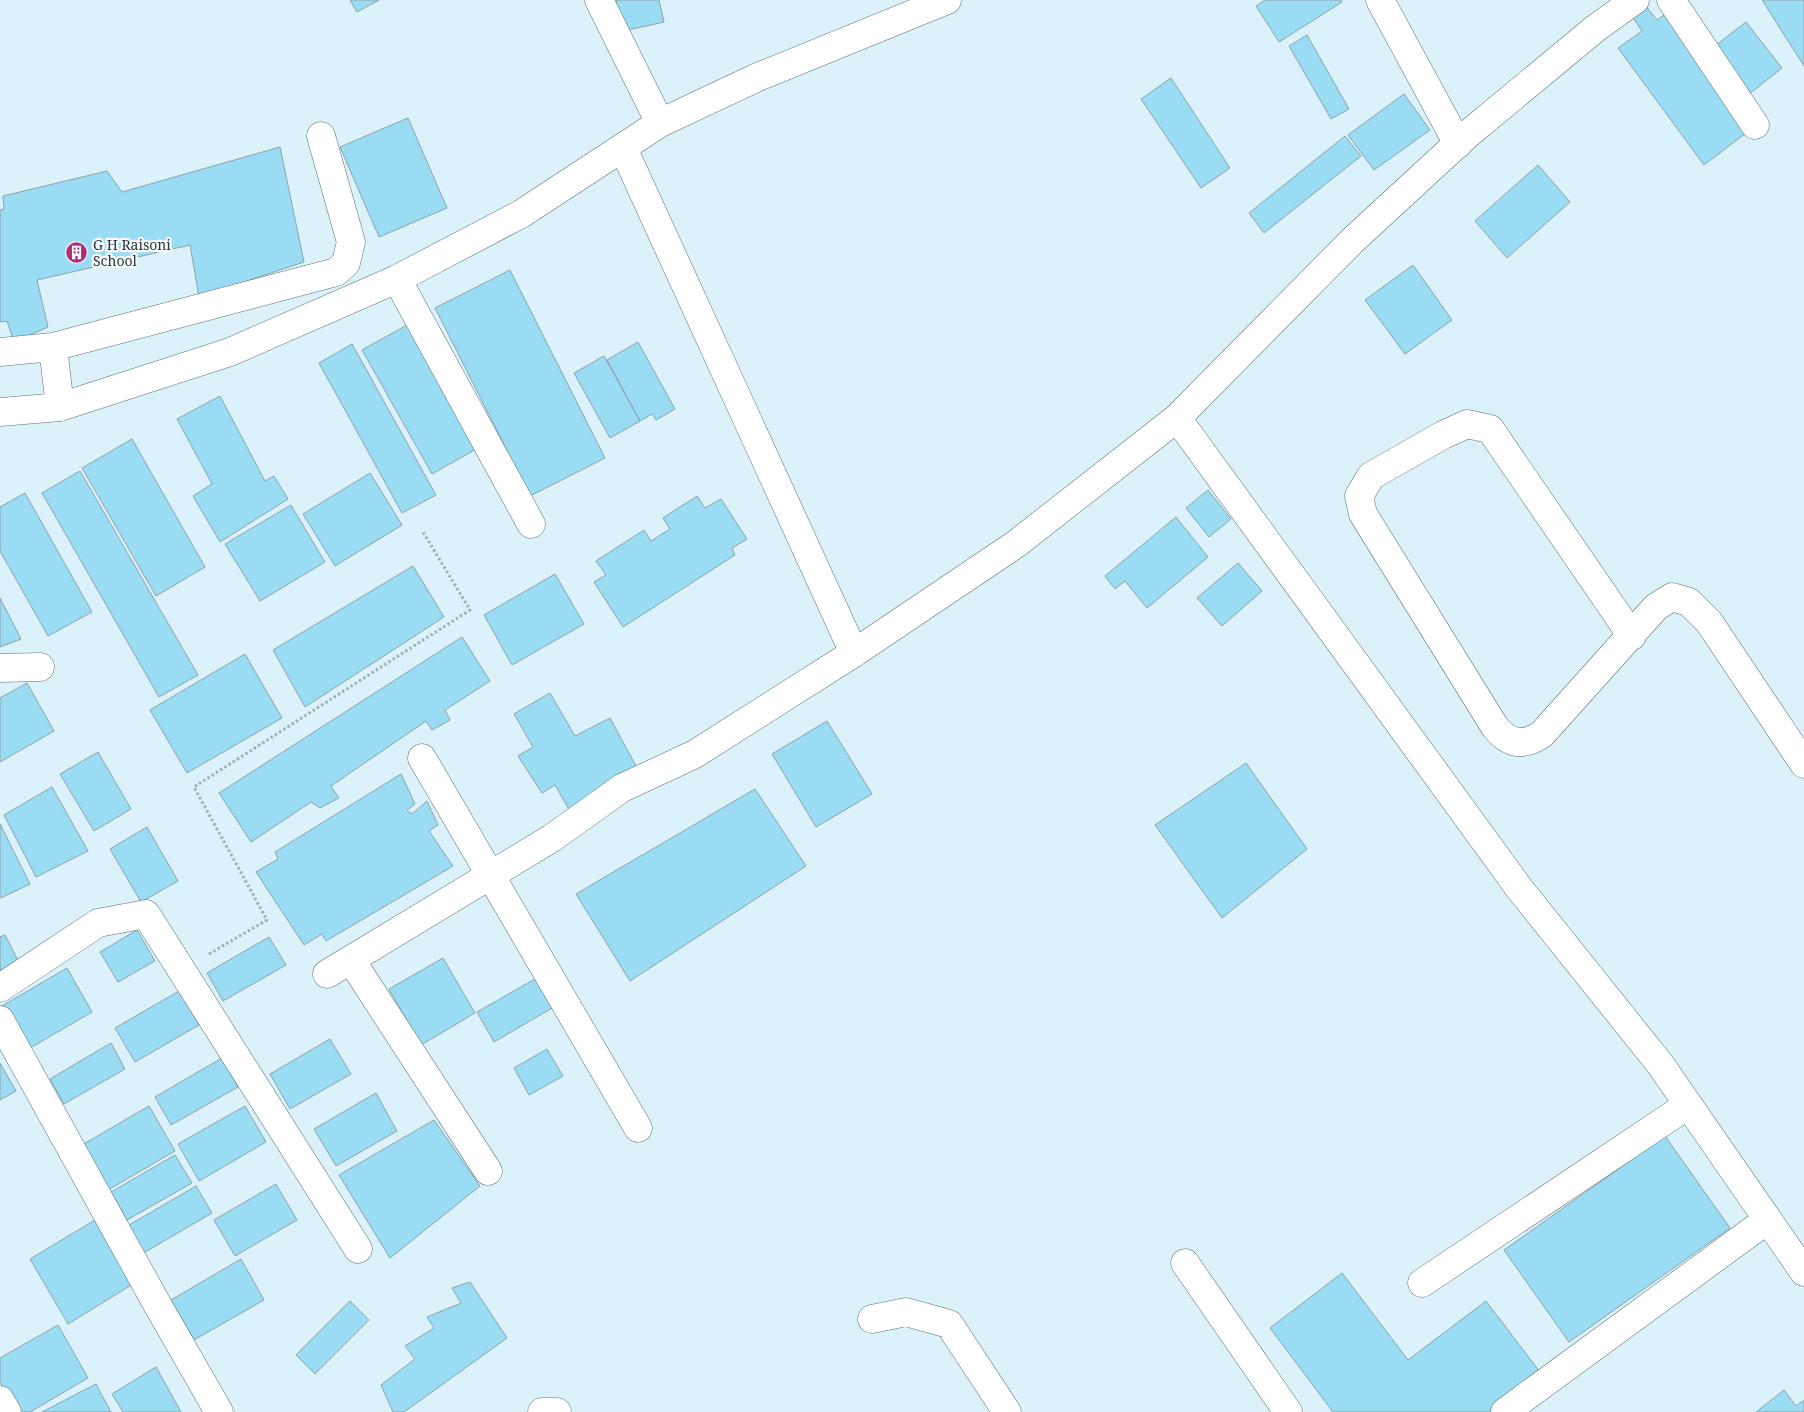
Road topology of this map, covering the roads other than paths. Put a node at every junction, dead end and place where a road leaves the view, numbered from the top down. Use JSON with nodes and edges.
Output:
{"nodes":[{"id":1,"x":599,"y":0,"type":"edge"},
{"id":2,"x":948,"y":0,"type":"edge"},
{"id":3,"x":1380,"y":0,"type":"edge"},
{"id":4,"x":1635,"y":0,"type":"edge"},
{"id":5,"x":1672,"y":0,"type":"edge"},
{"id":6,"x":660,"y":123,"type":"junction"},
{"id":7,"x":1755,"y":125,"type":"dead end"},
{"id":8,"x":321,"y":136,"type":"dead end"},
{"id":9,"x":1458,"y":144,"type":"junction"},
{"id":10,"x":623,"y":148,"type":"junction"},
{"id":11,"x":397,"y":279,"type":"junction"},
{"id":12,"x":53,"y":347,"type":"junction"},
{"id":13,"x":0,"y":352,"type":"edge"},
{"id":14,"x":60,"y":407,"type":"junction"},
{"id":15,"x":0,"y":412,"type":"edge"},
{"id":16,"x":1177,"y":418,"type":"junction"},
{"id":17,"x":531,"y":524,"type":"dead end"},
{"id":18,"x":1632,"y":636,"type":"junction"},
{"id":19,"x":854,"y":653,"type":"junction"},
{"id":20,"x":40,"y":667,"type":"dead end"},
{"id":21,"x":0,"y":668,"type":"edge"},
{"id":22,"x":422,"y":758,"type":"dead end"},
{"id":23,"x":1804,"y":764,"type":"edge"},
{"id":24,"x":490,"y":875,"type":"junction"},
{"id":25,"x":351,"y":960,"type":"junction"},
{"id":26,"x":327,"y":974,"type":"dead end"},
{"id":27,"x":0,"y":988,"type":"edge"},
{"id":28,"x":0,"y":1020,"type":"edge"},
{"id":29,"x":1688,"y":1105,"type":"junction"},
{"id":30,"x":638,"y":1128,"type":"dead end"},
{"id":31,"x":488,"y":1171,"type":"dead end"},
{"id":32,"x":1767,"y":1220,"type":"junction"},
{"id":33,"x":358,"y":1249,"type":"dead end"},
{"id":34,"x":1185,"y":1262,"type":"dead end"},
{"id":35,"x":1804,"y":1272,"type":"edge"},
{"id":36,"x":1422,"y":1283,"type":"dead end"},
{"id":37,"x":872,"y":1319,"type":"dead end"},
{"id":38,"x":0,"y":1400,"type":"edge"},
{"id":39,"x":7,"y":1412,"type":"edge"},
{"id":40,"x":219,"y":1412,"type":"edge"},
{"id":41,"x":542,"y":1412,"type":"edge"},
{"id":42,"x":557,"y":1412,"type":"edge"},
{"id":43,"x":1007,"y":1412,"type":"edge"},
{"id":44,"x":1288,"y":1412,"type":"edge"},
{"id":45,"x":1505,"y":1412,"type":"edge"}],
"edges":[{"from":1,"to":6,"type":"street"},
{"from":2,"to":6,"type":"street"},
{"from":3,"to":9,"type":"street"},
{"from":4,"to":9,"type":"street"},
{"from":5,"to":7,"type":"street"},
{"from":6,"to":10,"type":"street"},
{"from":8,"to":12,"type":"street"},
{"from":9,"to":16,"type":"street"},
{"from":10,"to":11,"type":"street"},
{"from":10,"to":19,"type":"street"},
{"from":11,"to":14,"type":"street"},
{"from":11,"to":17,"type":"street"},
{"from":12,"to":13,"type":"street"},
{"from":12,"to":14,"type":"street"},
{"from":14,"to":15,"type":"street"},
{"from":16,"to":19,"type":"street"},
{"from":16,"to":29,"type":"street"},
{"from":18,"to":18,"type":"street"},
{"from":18,"to":23,"type":"street"},
{"from":19,"to":24,"type":"street"},
{"from":20,"to":21,"type":"street"},
{"from":22,"to":24,"type":"street"},
{"from":24,"to":25,"type":"street"},
{"from":24,"to":30,"type":"street"},
{"from":25,"to":26,"type":"street"},
{"from":25,"to":31,"type":"street"},
{"from":27,"to":33,"type":"street"},
{"from":28,"to":40,"type":"street"},
{"from":29,"to":32,"type":"street"},
{"from":29,"to":36,"type":"street"},
{"from":32,"to":35,"type":"street"},
{"from":32,"to":45,"type":"street"},
{"from":34,"to":44,"type":"street"},
{"from":37,"to":43,"type":"street"},
{"from":38,"to":39,"type":"street"},
{"from":41,"to":42,"type":"street"}]}
